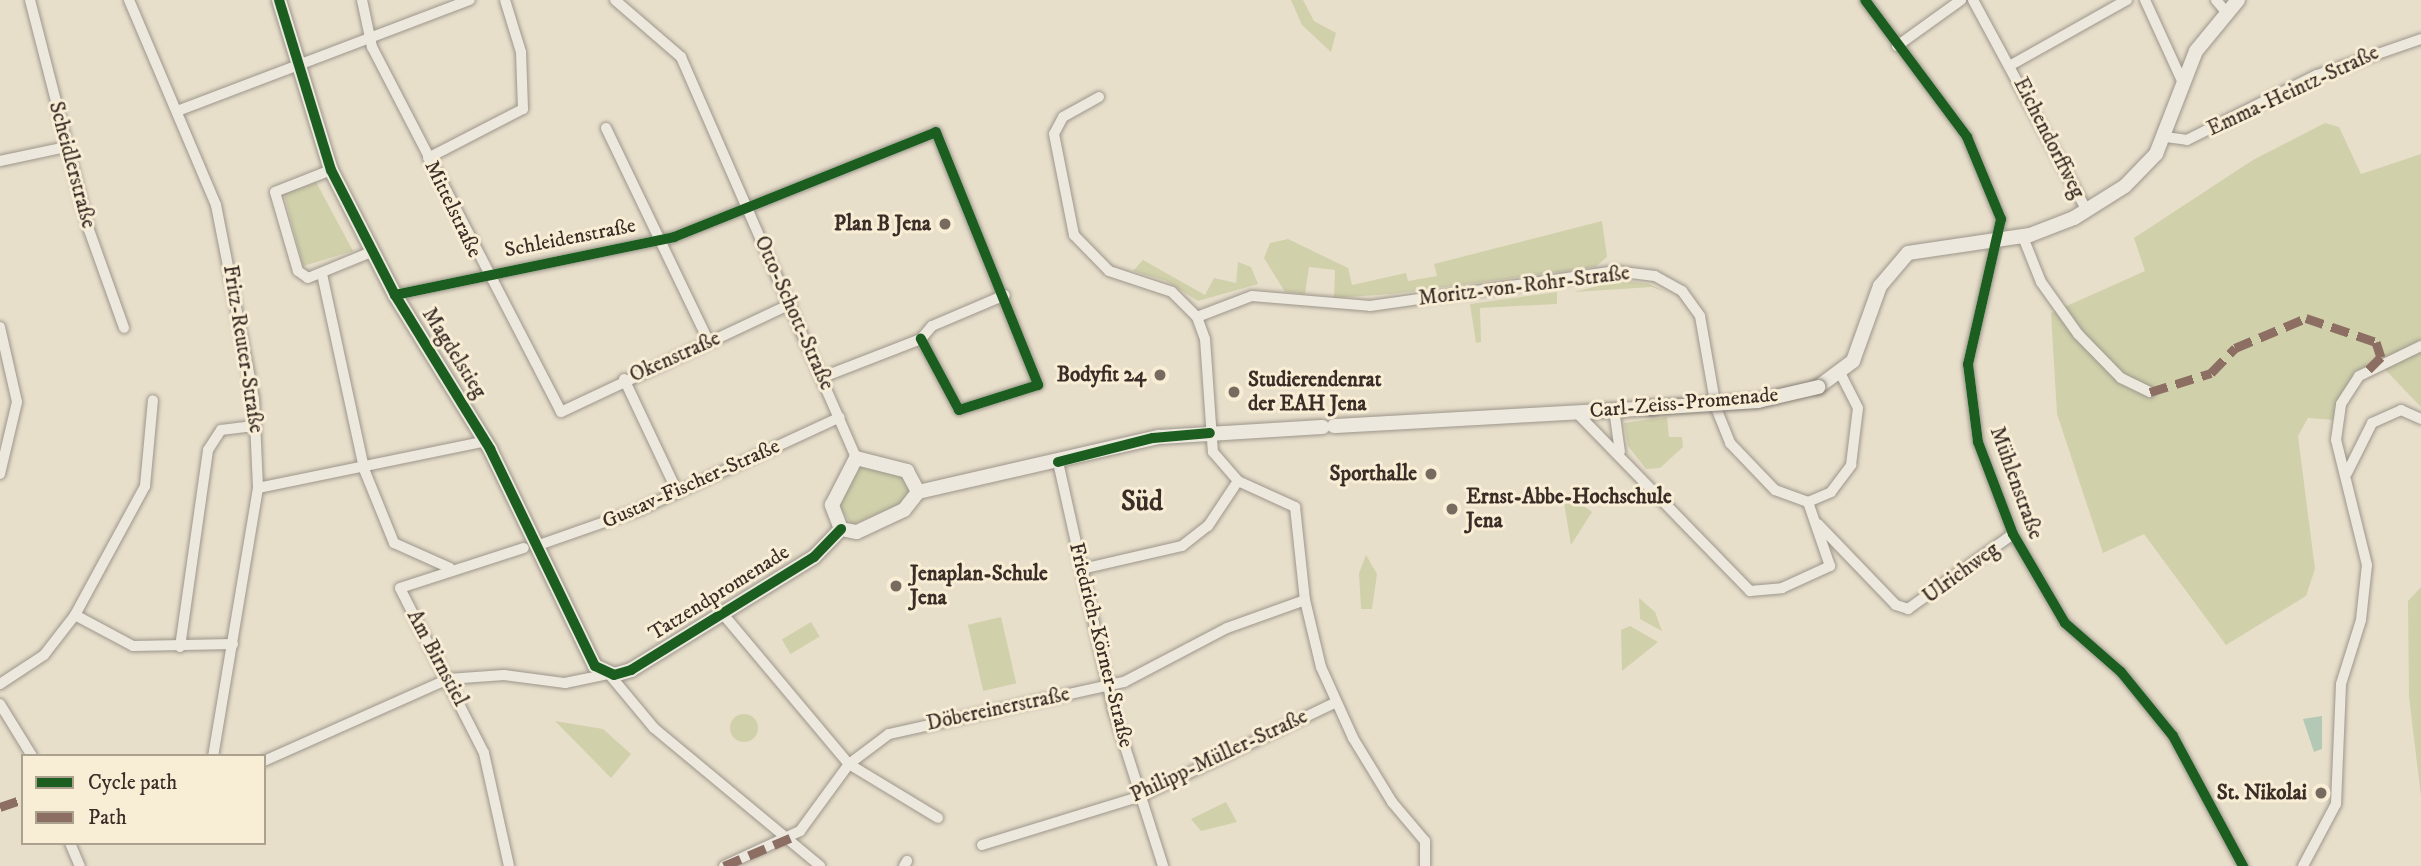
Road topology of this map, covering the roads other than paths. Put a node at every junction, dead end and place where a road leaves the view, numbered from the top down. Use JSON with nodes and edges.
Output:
{"nodes":[{"id":1,"x":30,"y":0,"type":"edge"},
{"id":2,"x":129,"y":0,"type":"edge"},
{"id":3,"x":279,"y":0,"type":"edge"},
{"id":4,"x":362,"y":0,"type":"edge"},
{"id":5,"x":470,"y":0,"type":"edge"},
{"id":6,"x":505,"y":0,"type":"edge"},
{"id":7,"x":608,"y":0,"type":"edge"},
{"id":8,"x":616,"y":0,"type":"edge"},
{"id":9,"x":1865,"y":0,"type":"edge"},
{"id":10,"x":1961,"y":0,"type":"edge"},
{"id":11,"x":1973,"y":0,"type":"edge"},
{"id":12,"x":2127,"y":0,"type":"edge"},
{"id":13,"x":2145,"y":0,"type":"edge"},
{"id":14,"x":2216,"y":0,"type":"edge"},
{"id":15,"x":2238,"y":0,"type":"edge"},
{"id":16,"x":2226,"y":12,"type":"junction"},
{"id":17,"x":371,"y":38,"type":"junction"},
{"id":18,"x":2421,"y":38,"type":"edge"},
{"id":19,"x":1897,"y":46,"type":"junction"},
{"id":20,"x":2011,"y":65,"type":"junction"},
{"id":21,"x":295,"y":66,"type":"junction"},
{"id":22,"x":2182,"y":81,"type":"junction"},
{"id":23,"x":1098,"y":97,"type":"dead end"},
{"id":24,"x":180,"y":110,"type":"junction"},
{"id":25,"x":606,"y":128,"type":"dead end"},
{"id":26,"x":2166,"y":137,"type":"junction"},
{"id":27,"x":66,"y":147,"type":"junction"},
{"id":28,"x":428,"y":158,"type":"junction"},
{"id":29,"x":0,"y":161,"type":"edge"},
{"id":30,"x":331,"y":170,"type":"junction"},
{"id":31,"x":747,"y":206,"type":"junction"},
{"id":32,"x":2087,"y":211,"type":"junction"},
{"id":33,"x":2023,"y":237,"type":"junction"},
{"id":34,"x":662,"y":240,"type":"junction"},
{"id":35,"x":1999,"y":242,"type":"junction"},
{"id":36,"x":372,"y":252,"type":"junction"},
{"id":37,"x":321,"y":274,"type":"junction"},
{"id":38,"x":485,"y":276,"type":"junction"},
{"id":39,"x":395,"y":295,"type":"junction"},
{"id":40,"x":1005,"y":295,"type":"junction"},
{"id":41,"x":790,"y":304,"type":"junction"},
{"id":42,"x":1197,"y":317,"type":"junction"},
{"id":43,"x":0,"y":327,"type":"edge"},
{"id":44,"x":124,"y":328,"type":"dead end"},
{"id":45,"x":921,"y":339,"type":"junction"},
{"id":46,"x":709,"y":342,"type":"junction"},
{"id":47,"x":2421,"y":346,"type":"edge"},
{"id":48,"x":1840,"y":373,"type":"junction"},
{"id":49,"x":823,"y":377,"type":"junction"},
{"id":50,"x":624,"y":379,"type":"junction"},
{"id":51,"x":2150,"y":392,"type":"dead end"},
{"id":52,"x":153,"y":400,"type":"dead end"},
{"id":53,"x":1614,"y":409,"type":"junction"},
{"id":54,"x":561,"y":412,"type":"joint"},
{"id":55,"x":1576,"y":412,"type":"junction"},
{"id":56,"x":840,"y":416,"type":"junction"},
{"id":57,"x":2421,"y":419,"type":"edge"},
{"id":58,"x":256,"y":426,"type":"junction"},
{"id":59,"x":1210,"y":433,"type":"junction"},
{"id":60,"x":486,"y":441,"type":"junction"},
{"id":61,"x":1620,"y":453,"type":"junction"},
{"id":62,"x":856,"y":458,"type":"junction"},
{"id":63,"x":1058,"y":462,"type":"junction"},
{"id":64,"x":364,"y":469,"type":"junction"},
{"id":65,"x":2347,"y":473,"type":"junction"},
{"id":66,"x":0,"y":474,"type":"edge"},
{"id":67,"x":1238,"y":481,"type":"junction"},
{"id":68,"x":258,"y":488,"type":"junction"},
{"id":69,"x":918,"y":492,"type":"junction"},
{"id":70,"x":678,"y":493,"type":"junction"},
{"id":71,"x":1808,"y":502,"type":"junction"},
{"id":72,"x":1816,"y":522,"type":"junction"},
{"id":73,"x":841,"y":530,"type":"junction"},
{"id":74,"x":2013,"y":534,"type":"junction"},
{"id":75,"x":539,"y":545,"type":"junction"},
{"id":76,"x":524,"y":548,"type":"dead end"},
{"id":77,"x":450,"y":568,"type":"junction"},
{"id":78,"x":1082,"y":569,"type":"junction"},
{"id":79,"x":1305,"y":600,"type":"junction"},
{"id":80,"x":723,"y":614,"type":"junction"},
{"id":81,"x":75,"y":615,"type":"junction"},
{"id":82,"x":233,"y":644,"type":"junction"},
{"id":83,"x":180,"y":647,"type":"junction"},
{"id":84,"x":609,"y":674,"type":"junction"},
{"id":85,"x":449,"y":679,"type":"junction"},
{"id":86,"x":0,"y":684,"type":"edge"},
{"id":87,"x":1108,"y":687,"type":"junction"},
{"id":88,"x":1336,"y":702,"type":"junction"},
{"id":89,"x":0,"y":704,"type":"edge"},
{"id":90,"x":31,"y":754,"type":"edge"},
{"id":91,"x":213,"y":754,"type":"edge"},
{"id":92,"x":266,"y":760,"type":"edge"},
{"id":93,"x":849,"y":764,"type":"junction"},
{"id":94,"x":1141,"y":796,"type":"junction"},
{"id":95,"x":938,"y":818,"type":"dead end"},
{"id":96,"x":790,"y":838,"type":"junction"},
{"id":97,"x":70,"y":845,"type":"edge"},
{"id":98,"x":982,"y":845,"type":"dead end"},
{"id":99,"x":80,"y":866,"type":"edge"},
{"id":100,"x":509,"y":866,"type":"edge"},
{"id":101,"x":724,"y":866,"type":"edge"},
{"id":102,"x":820,"y":866,"type":"edge"},
{"id":103,"x":1163,"y":866,"type":"edge"},
{"id":104,"x":1425,"y":866,"type":"edge"},
{"id":105,"x":2243,"y":866,"type":"edge"},
{"id":106,"x":2303,"y":866,"type":"edge"}],
"edges":[{"from":1,"to":27,"type":"street","name":"Scheidlerstraße"},
{"from":2,"to":24,"type":"street","name":"Fritz-Reuter-Straße"},
{"from":3,"to":21,"type":"main road","name":"Magdelstieg"},
{"from":4,"to":17,"type":"street","name":"Mittelstraße"},
{"from":5,"to":17,"type":"street"},
{"from":6,"to":28,"type":"street"},
{"from":7,"to":8,"type":"street"},
{"from":8,"to":31,"type":"street","name":"Otto-Schott-Straße"},
{"from":9,"to":19,"type":"street","name":"Mühlenstraße"},
{"from":10,"to":19,"type":"street"},
{"from":11,"to":20,"type":"street","name":"Eichendorffweg"},
{"from":12,"to":20,"type":"street","name":"Eichendorffweg"},
{"from":13,"to":22,"type":"street"},
{"from":14,"to":16,"type":"street"},
{"from":15,"to":16,"type":"main road"},
{"from":16,"to":22,"type":"main road"},
{"from":17,"to":21,"type":"street"},
{"from":17,"to":28,"type":"street","name":"Mittelstraße"},
{"from":18,"to":26,"type":"street","name":"Emma-Heintz-Straße"},
{"from":19,"to":35,"type":"street","name":"Mühlenstraße"},
{"from":20,"to":32,"type":"street","name":"Eichendorffweg"},
{"from":21,"to":24,"type":"street"},
{"from":21,"to":30,"type":"main road","name":"Magdelstieg"},
{"from":22,"to":26,"type":"main road"},
{"from":23,"to":42,"type":"street"},
{"from":24,"to":58,"type":"street","name":"Fritz-Reuter-Straße"},
{"from":25,"to":34,"type":"street"},
{"from":26,"to":32,"type":"main road"},
{"from":27,"to":29,"type":"street"},
{"from":27,"to":44,"type":"street","name":"Scheidlerstraße"},
{"from":28,"to":38,"type":"street","name":"Mittelstraße"},
{"from":30,"to":36,"type":"main road","name":"Magdelstieg"},
{"from":30,"to":37,"type":"street"},
{"from":31,"to":34,"type":"street","name":"Schleidenstraße"},
{"from":31,"to":40,"type":"street","name":"Schleidenstraße"},
{"from":31,"to":41,"type":"street","name":"Otto-Schott-Straße"},
{"from":32,"to":33,"type":"main road"},
{"from":33,"to":35,"type":"main road"},
{"from":33,"to":51,"type":"street"},
{"from":34,"to":38,"type":"street","name":"Schleidenstraße"},
{"from":34,"to":46,"type":"street"},
{"from":35,"to":48,"type":"main road","name":"Carl-Zeiss-Promenade"},
{"from":35,"to":74,"type":"street","name":"Mühlenstraße"},
{"from":36,"to":37,"type":"street"},
{"from":36,"to":39,"type":"main road","name":"Magdelstieg"},
{"from":37,"to":64,"type":"street"},
{"from":38,"to":39,"type":"street","name":"Schleidenstraße"},
{"from":38,"to":54,"type":"street","name":"Mittelstraße"},
{"from":39,"to":60,"type":"main road","name":"Magdelstieg"},
{"from":40,"to":45,"type":"street"},
{"from":40,"to":45,"type":"street"},
{"from":41,"to":46,"type":"street","name":"Okenstraße"},
{"from":41,"to":49,"type":"street","name":"Otto-Schott-Straße"},
{"from":42,"to":59,"type":"street"},
{"from":42,"to":71,"type":"street","name":"Moritz-von-Rohr-Straße"},
{"from":43,"to":66,"type":"street"},
{"from":45,"to":49,"type":"street"},
{"from":46,"to":50,"type":"street","name":"Okenstraße"},
{"from":47,"to":65,"type":"street"},
{"from":48,"to":53,"type":"main road","name":"Carl-Zeiss-Promenade","bridge":true},
{"from":48,"to":71,"type":"street"},
{"from":49,"to":56,"type":"street","name":"Otto-Schott-Straße"},
{"from":50,"to":54,"type":"street","name":"Okenstraße"},
{"from":50,"to":70,"type":"street"},
{"from":52,"to":81,"type":"street"},
{"from":53,"to":55,"type":"main road","name":"Carl-Zeiss-Promenade"},
{"from":53,"to":61,"type":"street"},
{"from":55,"to":59,"type":"main road","name":"Carl-Zeiss-Promenade"},
{"from":55,"to":61,"type":"street","name":"Carl-Zeiss-Promenade"},
{"from":56,"to":62,"type":"street","name":"Otto-Schott-Straße"},
{"from":56,"to":70,"type":"street","name":"Gustav-Fischer-Straße"},
{"from":57,"to":65,"type":"street"},
{"from":58,"to":68,"type":"street","name":"Fritz-Reuter-Straße"},
{"from":58,"to":83,"type":"street"},
{"from":59,"to":63,"type":"main road"},
{"from":59,"to":67,"type":"street"},
{"from":60,"to":64,"type":"street"},
{"from":60,"to":75,"type":"main road","name":"Magdelstieg"},
{"from":61,"to":72,"type":"street","name":"Carl-Zeiss-Promenade"},
{"from":62,"to":69,"type":"main road"},
{"from":62,"to":73,"type":"main road"},
{"from":63,"to":69,"type":"main road"},
{"from":63,"to":78,"type":"street","name":"Friedrich-Körner-Straße"},
{"from":64,"to":68,"type":"street"},
{"from":64,"to":77,"type":"street"},
{"from":65,"to":106,"type":"street"},
{"from":67,"to":78,"type":"street"},
{"from":67,"to":79,"type":"street"},
{"from":68,"to":82,"type":"street","name":"Fritz-Reuter-Straße"},
{"from":69,"to":73,"type":"main road"},
{"from":70,"to":75,"type":"street","name":"Gustav-Fischer-Straße"},
{"from":71,"to":72,"type":"street"},
{"from":72,"to":74,"type":"street","name":"Ulrichweg"},
{"from":73,"to":80,"type":"main road","name":"Tatzendpromenade"},
{"from":74,"to":105,"type":"street","name":"Mühlenstraße"},
{"from":75,"to":84,"type":"main road","name":"Magdelstieg"},
{"from":76,"to":77,"type":"street"},
{"from":77,"to":85,"type":"street","name":"Am Birnstiel"},
{"from":78,"to":87,"type":"street","name":"Friedrich-Körner-Straße"},
{"from":79,"to":87,"type":"street","name":"Döbereinerstraße"},
{"from":79,"to":88,"type":"street"},
{"from":80,"to":84,"type":"main road","name":"Tatzendpromenade"},
{"from":80,"to":93,"type":"street"},
{"from":81,"to":83,"type":"street"},
{"from":81,"to":86,"type":"street"},
{"from":82,"to":83,"type":"street"},
{"from":82,"to":91,"type":"street","name":"Fritz-Reuter-Straße"},
{"from":84,"to":85,"type":"street","name":"Tatzendpromenade"},
{"from":84,"to":96,"type":"street","name":"Magdelstieg"},
{"from":85,"to":92,"type":"street","name":"Tatzendpromenade"},
{"from":85,"to":100,"type":"street","name":"Am Birnstiel"},
{"from":87,"to":93,"type":"street","name":"Döbereinerstraße"},
{"from":87,"to":94,"type":"street","name":"Friedrich-Körner-Straße"},
{"from":88,"to":94,"type":"street","name":"Philipp-Müller-Straße"},
{"from":88,"to":104,"type":"street"},
{"from":89,"to":90,"type":"street"},
{"from":93,"to":95,"type":"street"},
{"from":93,"to":96,"type":"street","name":"Döbereinerstraße"},
{"from":94,"to":98,"type":"street","name":"Philipp-Müller-Straße"},
{"from":94,"to":103,"type":"street","name":"Friedrich-Körner-Straße"},
{"from":96,"to":101,"type":"street","name":"Döbereinerstraße"},
{"from":96,"to":102,"type":"street","name":"Magdelstieg"},
{"from":97,"to":99,"type":"street"}]}
